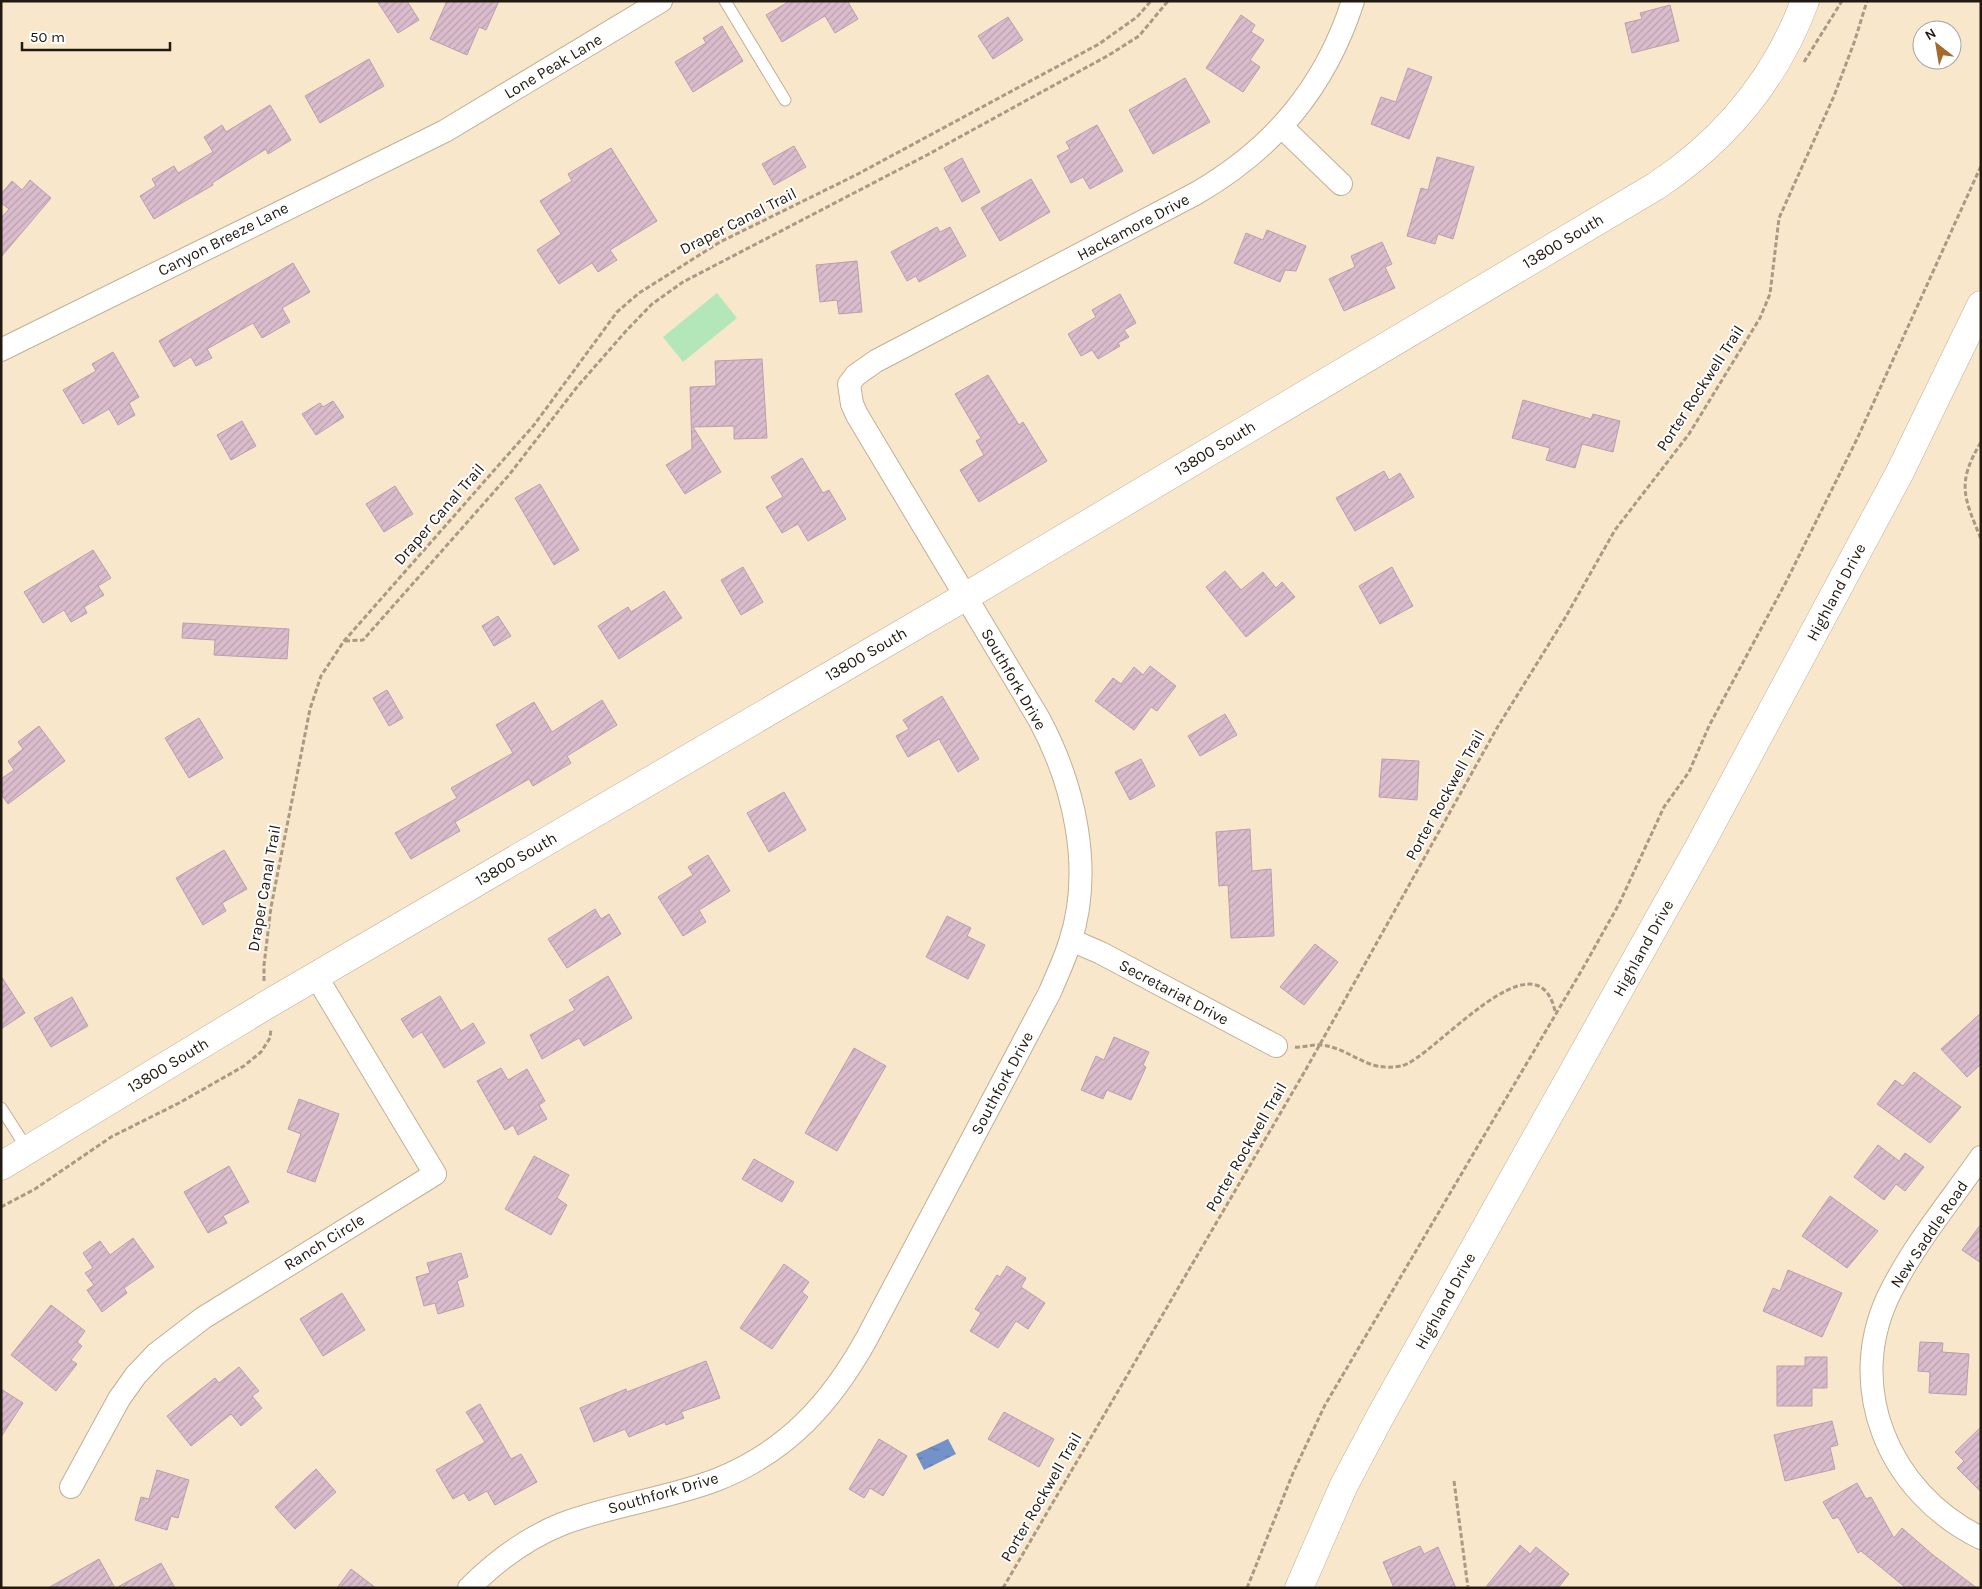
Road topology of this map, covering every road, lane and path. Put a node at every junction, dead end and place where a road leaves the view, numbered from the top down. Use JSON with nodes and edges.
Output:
{"nodes":[{"id":1,"x":661,"y":1,"type":"edge"},
{"id":2,"x":725,"y":1,"type":"edge"},
{"id":3,"x":1151,"y":1,"type":"edge"},
{"id":4,"x":1168,"y":1,"type":"edge"},
{"id":5,"x":1352,"y":1,"type":"edge"},
{"id":6,"x":1805,"y":1,"type":"edge"},
{"id":7,"x":1842,"y":1,"type":"edge"},
{"id":8,"x":1867,"y":1,"type":"edge"},
{"id":9,"x":1801,"y":69,"type":"dead end"},
{"id":10,"x":785,"y":100,"type":"dead end"},
{"id":11,"x":1282,"y":127,"type":"junction"},
{"id":12,"x":445,"y":131,"type":"joint"},
{"id":13,"x":1981,"y":166,"type":"edge"},
{"id":14,"x":1341,"y":184,"type":"dead end"},
{"id":15,"x":1981,"y":305,"type":"edge"},
{"id":16,"x":1,"y":350,"type":"edge"},
{"id":17,"x":849,"y":384,"type":"joint"},
{"id":18,"x":1981,"y":442,"type":"edge"},
{"id":19,"x":1981,"y":538,"type":"edge"},
{"id":20,"x":966,"y":596,"type":"junction"},
{"id":21,"x":344,"y":641,"type":"junction"},
{"id":22,"x":1071,"y":940,"type":"junction"},
{"id":23,"x":316,"y":976,"type":"junction"},
{"id":24,"x":268,"y":1004,"type":"junction"},
{"id":25,"x":1555,"y":1012,"type":"junction"},
{"id":26,"x":1320,"y":1044,"type":"junction"},
{"id":27,"x":1276,"y":1046,"type":"dead end"},
{"id":28,"x":1,"y":1108,"type":"edge"},
{"id":29,"x":28,"y":1150,"type":"junction"},
{"id":30,"x":1981,"y":1156,"type":"edge"},
{"id":31,"x":1,"y":1166,"type":"edge"},
{"id":32,"x":1,"y":1207,"type":"edge"},
{"id":33,"x":1454,"y":1481,"type":"dead end"},
{"id":34,"x":72,"y":1487,"type":"dead end"},
{"id":35,"x":1981,"y":1538,"type":"edge"},
{"id":36,"x":469,"y":1588,"type":"edge"},
{"id":37,"x":1003,"y":1588,"type":"edge"},
{"id":38,"x":1247,"y":1588,"type":"edge"},
{"id":39,"x":1299,"y":1588,"type":"edge"},
{"id":40,"x":1468,"y":1588,"type":"edge"}],
"edges":[{"from":1,"to":12,"type":"street","name":"Lone Peak Lane"},
{"from":2,"to":10,"type":"lane"},
{"from":3,"to":21,"type":"path","name":"Draper Canal Trail"},
{"from":4,"to":21,"type":"path"},
{"from":5,"to":11,"type":"street","name":"Hackamore Drive"},
{"from":6,"to":20,"type":"main road","name":"13800 South"},
{"from":7,"to":9,"type":"path"},
{"from":8,"to":26,"type":"path","name":"Porter Rockwell Trail"},
{"from":11,"to":14,"type":"street"},
{"from":11,"to":17,"type":"street","name":"Hackamore Drive"},
{"from":12,"to":16,"type":"street","name":"Canyon Breeze Lane"},
{"from":13,"to":25,"type":"path"},
{"from":15,"to":39,"type":"main road","name":"Highland Drive"},
{"from":17,"to":20,"type":"street","name":"Southfork Drive"},
{"from":18,"to":19,"type":"path"},
{"from":20,"to":22,"type":"street","name":"Southfork Drive"},
{"from":20,"to":23,"type":"main road","name":"13800 South"},
{"from":21,"to":24,"type":"path","name":"Draper Canal Trail"},
{"from":22,"to":27,"type":"street","name":"Secretariat Drive"},
{"from":22,"to":36,"type":"street","name":"Southfork Drive"},
{"from":23,"to":24,"type":"main road","name":"13800 South"},
{"from":23,"to":34,"type":"street","name":"Ranch Circle"},
{"from":24,"to":29,"type":"main road","name":"13800 South"},
{"from":24,"to":32,"type":"path","name":"Draper Canal Trail"},
{"from":25,"to":26,"type":"path"},
{"from":25,"to":38,"type":"path"},
{"from":26,"to":37,"type":"path","name":"Porter Rockwell Trail"},
{"from":28,"to":29,"type":"lane"},
{"from":29,"to":31,"type":"main road","name":"13800 South"},
{"from":30,"to":35,"type":"street","name":"New Saddle Road"},
{"from":33,"to":40,"type":"path"}]}
